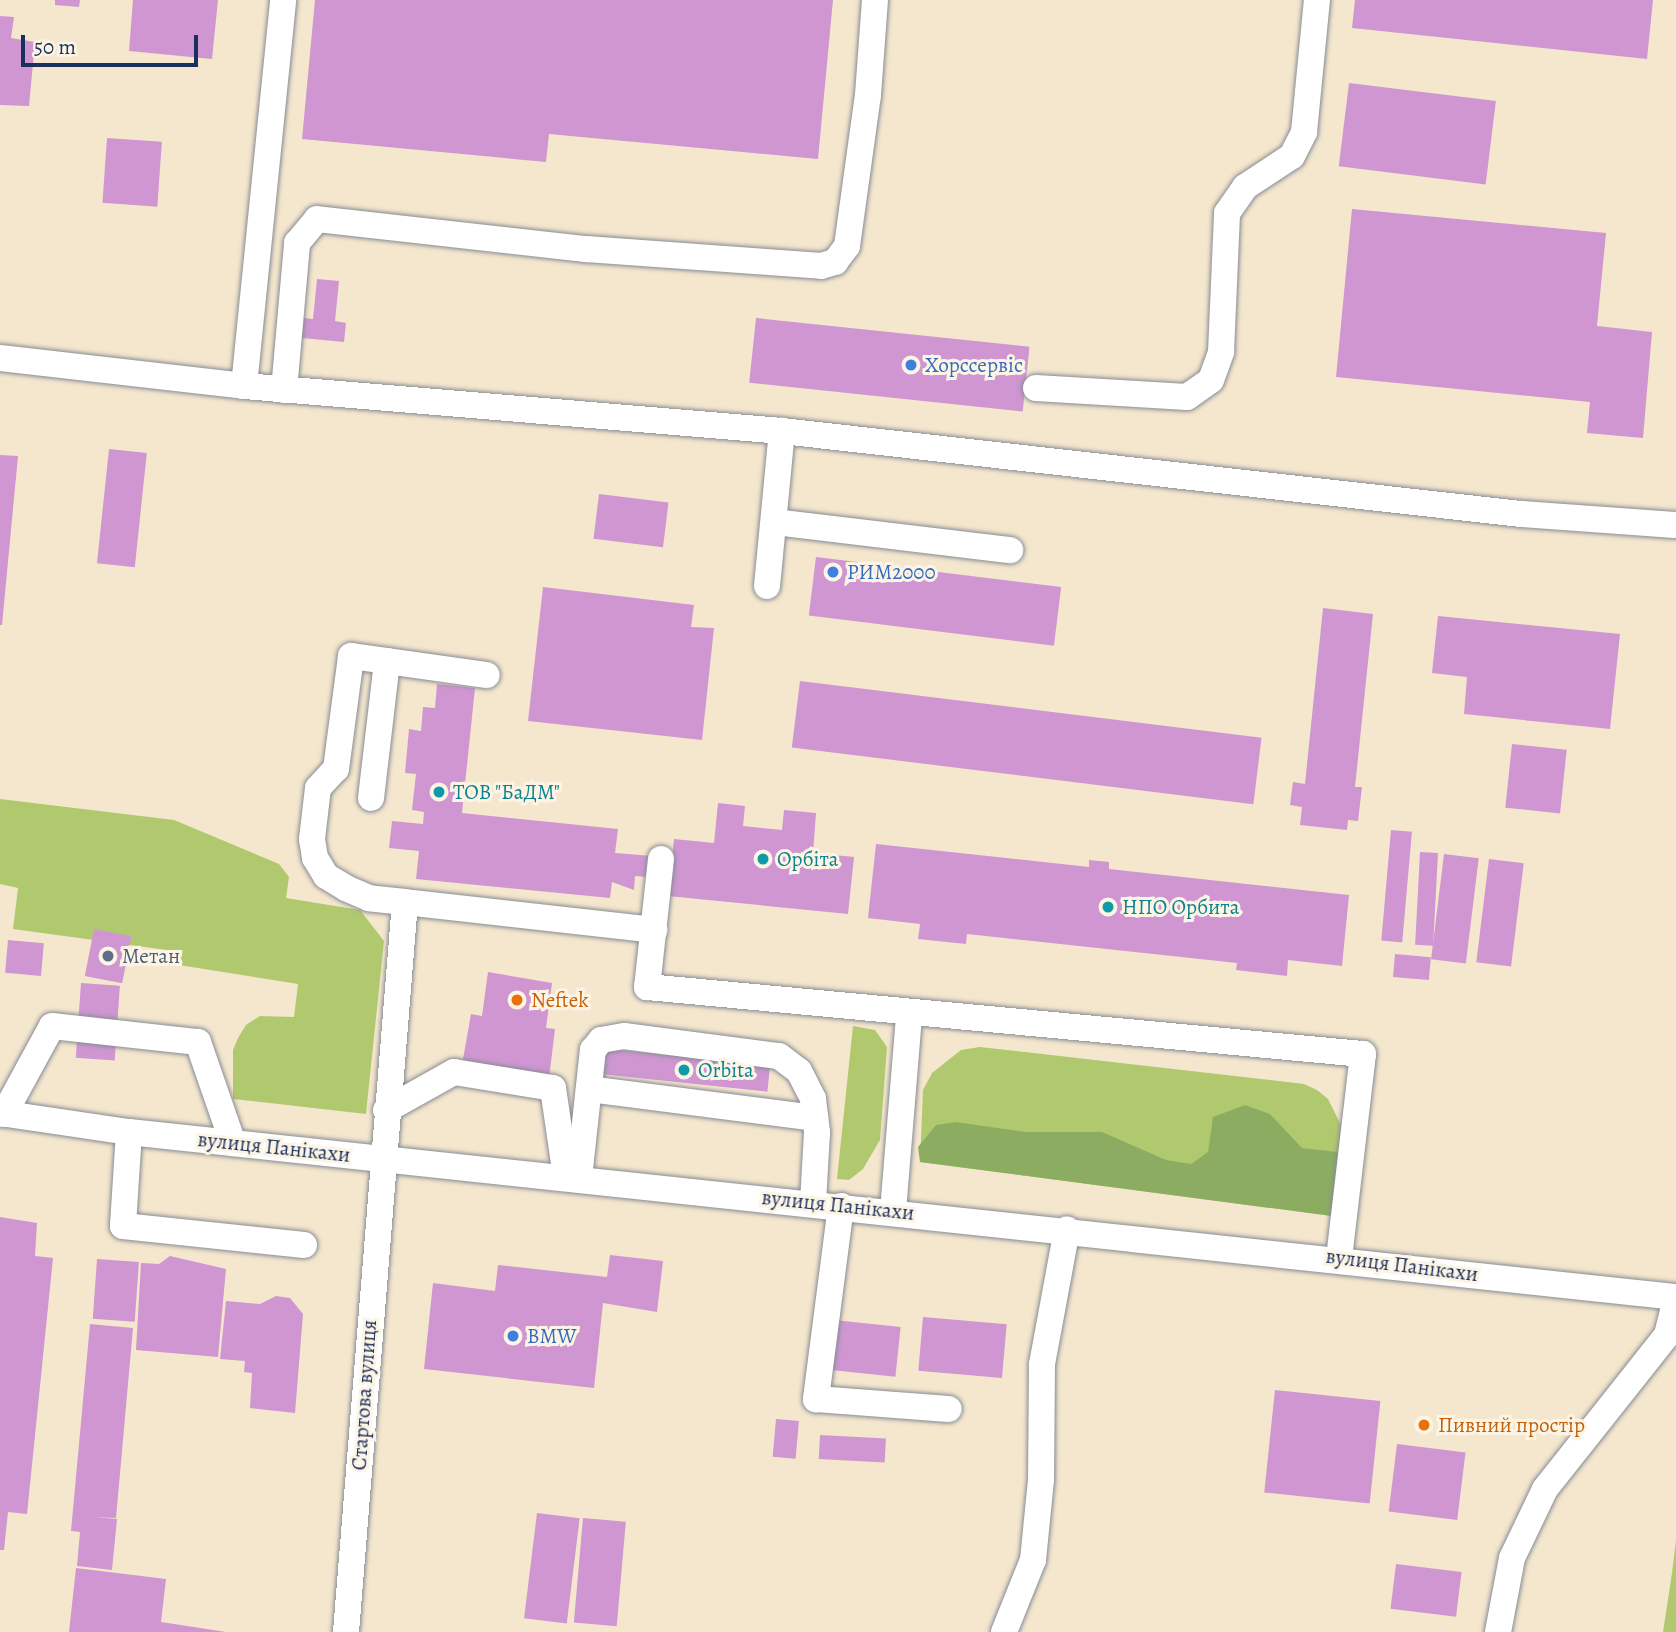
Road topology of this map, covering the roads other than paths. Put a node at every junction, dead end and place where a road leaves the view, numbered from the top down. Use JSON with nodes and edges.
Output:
{"nodes":[{"id":1,"x":283,"y":0,"type":"edge"},
{"id":2,"x":875,"y":0,"type":"edge"},
{"id":3,"x":1317,"y":0,"type":"edge"},
{"id":4,"x":0,"y":358,"type":"edge"},
{"id":5,"x":244,"y":387,"type":"junction"},
{"id":6,"x":1036,"y":388,"type":"dead end"},
{"id":7,"x":284,"y":390,"type":"junction"},
{"id":8,"x":782,"y":431,"type":"junction"},
{"id":9,"x":774,"y":522,"type":"junction"},
{"id":10,"x":1676,"y":525,"type":"edge"},
{"id":11,"x":1010,"y":550,"type":"dead end"},
{"id":12,"x":766,"y":586,"type":"dead end"},
{"id":13,"x":387,"y":661,"type":"junction"},
{"id":14,"x":487,"y":675,"type":"dead end"},
{"id":15,"x":371,"y":798,"type":"dead end"},
{"id":16,"x":661,"y":859,"type":"dead end"},
{"id":17,"x":405,"y":902,"type":"junction"},
{"id":18,"x":654,"y":930,"type":"junction"},
{"id":19,"x":909,"y":1015,"type":"junction"},
{"id":20,"x":589,"y":1089,"type":"junction"},
{"id":21,"x":386,"y":1110,"type":"junction"},
{"id":22,"x":2,"y":1113,"type":"edge"},
{"id":23,"x":815,"y":1118,"type":"junction"},
{"id":24,"x":129,"y":1132,"type":"junction"},
{"id":25,"x":233,"y":1143,"type":"junction"},
{"id":26,"x":382,"y":1158,"type":"junction"},
{"id":27,"x":572,"y":1178,"type":"junction"},
{"id":28,"x":813,"y":1203,"type":"junction"},
{"id":29,"x":841,"y":1206,"type":"junction"},
{"id":30,"x":893,"y":1212,"type":"junction"},
{"id":31,"x":1067,"y":1229,"type":"junction"},
{"id":32,"x":304,"y":1245,"type":"dead end"},
{"id":33,"x":1339,"y":1258,"type":"junction"},
{"id":34,"x":1676,"y":1298,"type":"edge"},
{"id":35,"x":949,"y":1409,"type":"dead end"},
{"id":36,"x":346,"y":1632,"type":"edge"},
{"id":37,"x":1003,"y":1632,"type":"edge"},
{"id":38,"x":1498,"y":1632,"type":"edge"}],
"edges":[{"from":1,"to":5,"type":"street"},
{"from":2,"to":7,"type":"street"},
{"from":3,"to":6,"type":"street"},
{"from":4,"to":5,"type":"street"},
{"from":5,"to":7,"type":"street"},
{"from":7,"to":8,"type":"street"},
{"from":8,"to":9,"type":"street"},
{"from":8,"to":10,"type":"street"},
{"from":9,"to":11,"type":"street"},
{"from":9,"to":12,"type":"street"},
{"from":13,"to":14,"type":"street"},
{"from":13,"to":15,"type":"street"},
{"from":13,"to":17,"type":"street"},
{"from":16,"to":18,"type":"street"},
{"from":17,"to":18,"type":"street"},
{"from":17,"to":21,"type":"street","name":"Стартова вулиця"},
{"from":18,"to":19,"type":"street"},
{"from":19,"to":30,"type":"street"},
{"from":19,"to":33,"type":"street"},
{"from":20,"to":23,"type":"street"},
{"from":20,"to":23,"type":"street"},
{"from":20,"to":27,"type":"street"},
{"from":21,"to":26,"type":"street","name":"Стартова вулиця"},
{"from":21,"to":27,"type":"street"},
{"from":22,"to":24,"type":"street","name":"вулиця Панікахи"},
{"from":22,"to":25,"type":"street"},
{"from":23,"to":28,"type":"street"},
{"from":24,"to":25,"type":"street","name":"вулиця Панікахи"},
{"from":24,"to":32,"type":"street"},
{"from":25,"to":26,"type":"street","name":"вулиця Панікахи"},
{"from":26,"to":27,"type":"street","name":"вулиця Панікахи"},
{"from":26,"to":36,"type":"street","name":"Стартова вулиця"},
{"from":27,"to":28,"type":"street","name":"вулиця Панікахи"},
{"from":28,"to":29,"type":"street","name":"вулиця Панікахи"},
{"from":29,"to":30,"type":"street","name":"вулиця Панікахи"},
{"from":29,"to":35,"type":"street"},
{"from":30,"to":31,"type":"street","name":"вулиця Панікахи"},
{"from":31,"to":33,"type":"street","name":"вулиця Панікахи"},
{"from":31,"to":37,"type":"street"},
{"from":33,"to":34,"type":"street","name":"вулиця Панікахи"},
{"from":34,"to":38,"type":"street"}]}
